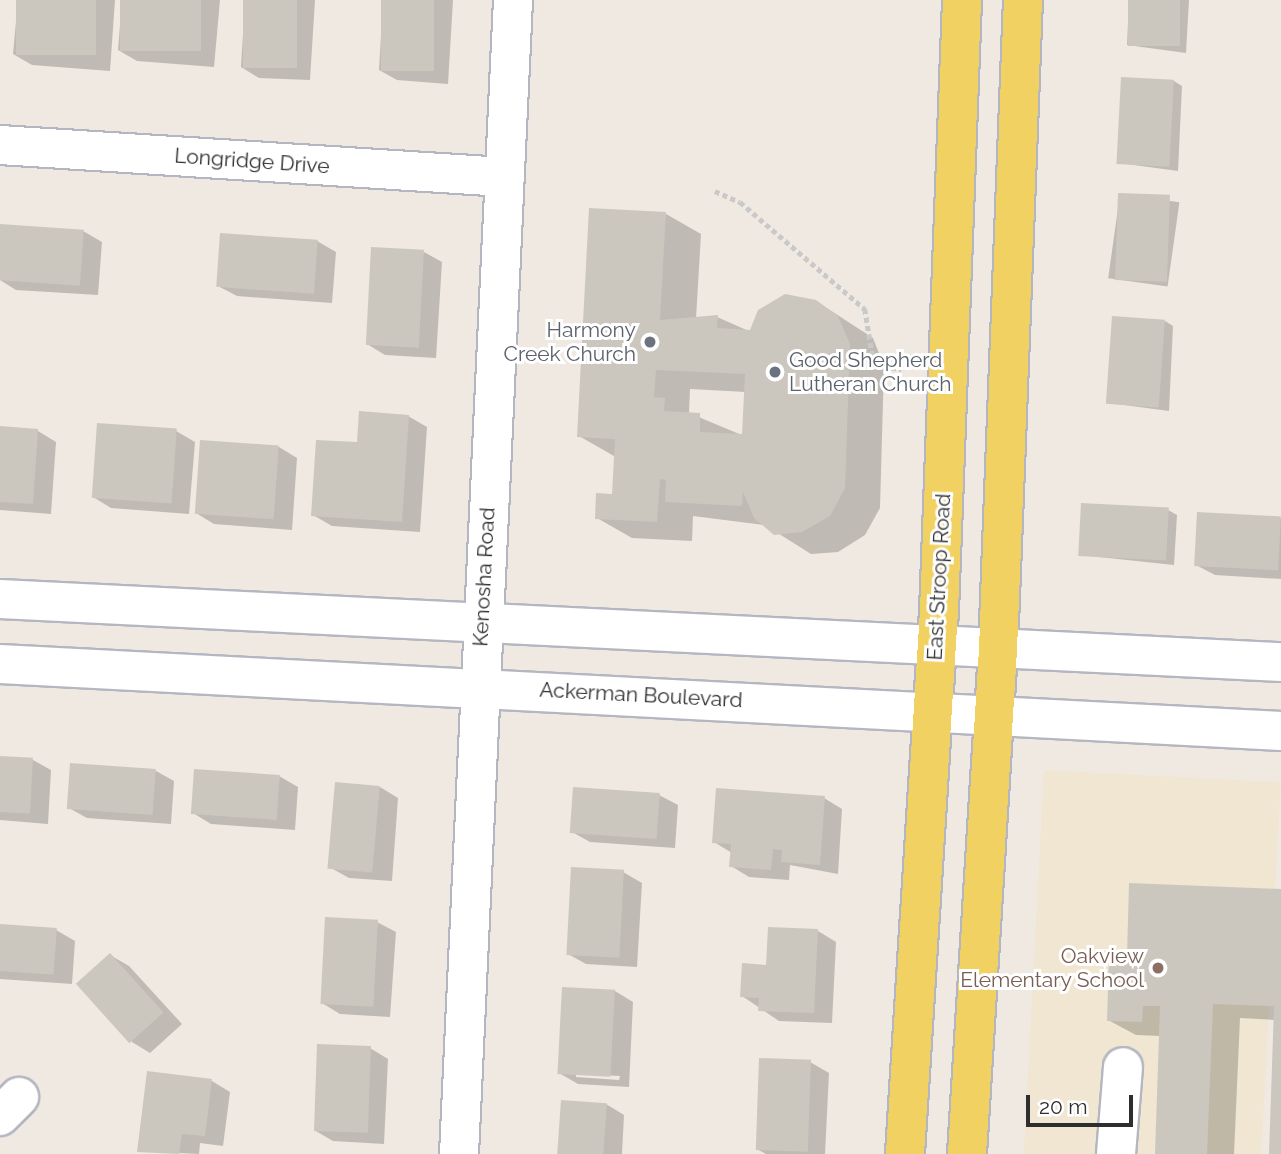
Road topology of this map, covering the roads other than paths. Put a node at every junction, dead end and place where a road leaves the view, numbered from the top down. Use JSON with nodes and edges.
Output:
{"nodes":[{"id":1,"x":513,"y":0,"type":"edge"},
{"id":2,"x":962,"y":0,"type":"edge"},
{"id":3,"x":1023,"y":0,"type":"edge"},
{"id":4,"x":0,"y":145,"type":"edge"},
{"id":5,"x":504,"y":177,"type":"junction"},
{"id":6,"x":0,"y":599,"type":"edge"},
{"id":7,"x":481,"y":622,"type":"junction"},
{"id":8,"x":936,"y":648,"type":"junction"},
{"id":9,"x":998,"y":650,"type":"junction"},
{"id":10,"x":1281,"y":662,"type":"edge"},
{"id":11,"x":0,"y":664,"type":"edge"},
{"id":12,"x":479,"y":686,"type":"junction"},
{"id":13,"x":933,"y":712,"type":"junction"},
{"id":14,"x":994,"y":715,"type":"junction"},
{"id":15,"x":1281,"y":731,"type":"edge"},
{"id":16,"x":1123,"y":1067,"type":"dead end"},
{"id":17,"x":458,"y":1154,"type":"edge"},
{"id":18,"x":905,"y":1154,"type":"edge"},
{"id":19,"x":967,"y":1154,"type":"edge"},
{"id":20,"x":1116,"y":1154,"type":"edge"}],
"edges":[{"from":1,"to":5,"type":"street","name":"Kenosha Road"},
{"from":2,"to":8,"type":"main road","name":"East Stroop Road"},
{"from":3,"to":9,"type":"main road"},
{"from":4,"to":5,"type":"street","name":"Longridge Drive"},
{"from":5,"to":7,"type":"street","name":"Kenosha Road"},
{"from":6,"to":7,"type":"street"},
{"from":7,"to":8,"type":"street"},
{"from":7,"to":12,"type":"street","name":"Kenosha Road"},
{"from":8,"to":9,"type":"street"},
{"from":8,"to":13,"type":"main road","name":"East Stroop Road"},
{"from":9,"to":10,"type":"street"},
{"from":9,"to":14,"type":"main road"},
{"from":11,"to":12,"type":"street","name":"Ackerman Boulevard"},
{"from":12,"to":13,"type":"street","name":"Ackerman Boulevard"},
{"from":12,"to":17,"type":"street","name":"Kenosha Road"},
{"from":13,"to":14,"type":"street","name":"Ackerman Boulevard"},
{"from":13,"to":18,"type":"main road","name":"East Stroop Road"},
{"from":14,"to":15,"type":"street","name":"Ackerman Boulevard"},
{"from":14,"to":19,"type":"main road"},
{"from":16,"to":20,"type":"street"}]}
